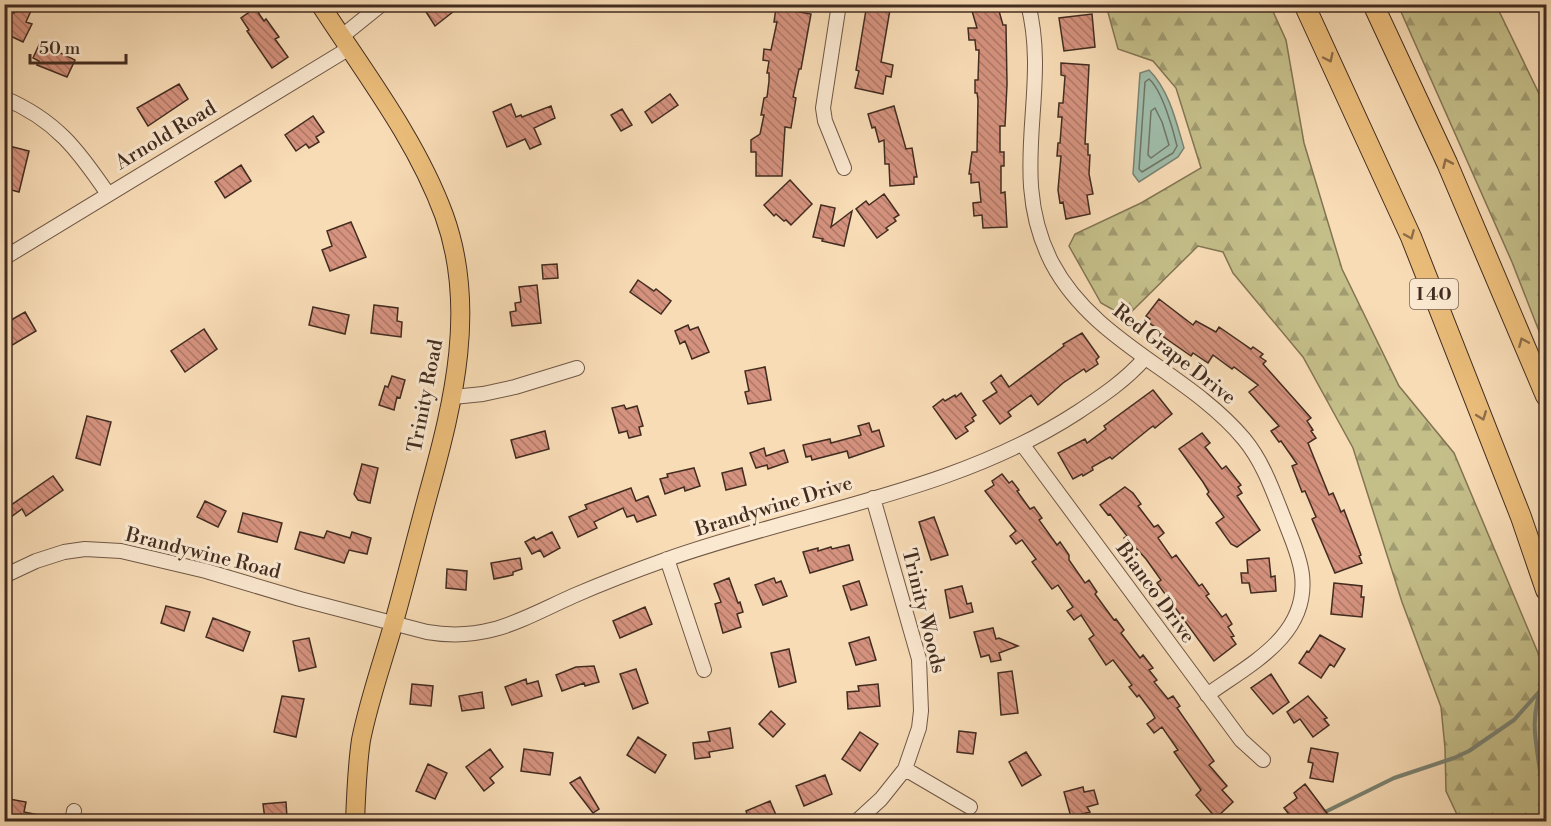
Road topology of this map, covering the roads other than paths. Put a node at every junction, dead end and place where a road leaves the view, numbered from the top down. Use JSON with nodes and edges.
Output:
{"nodes":[{"id":1,"x":320,"y":4,"type":"edge"},
{"id":2,"x":382,"y":4,"type":"edge"},
{"id":3,"x":839,"y":4,"type":"edge"},
{"id":4,"x":1028,"y":4,"type":"edge"},
{"id":5,"x":1304,"y":4,"type":"edge"},
{"id":6,"x":1373,"y":4,"type":"edge"},
{"id":7,"x":344,"y":43,"type":"junction"},
{"id":8,"x":4,"y":98,"type":"edge"},
{"id":9,"x":844,"y":168,"type":"dead end"},
{"id":10,"x":108,"y":194,"type":"junction"},
{"id":11,"x":4,"y":258,"type":"edge"},
{"id":12,"x":1145,"y":358,"type":"junction"},
{"id":13,"x":577,"y":368,"type":"dead end"},
{"id":14,"x":1546,"y":396,"type":"edge"},
{"id":15,"x":453,"y":397,"type":"junction"},
{"id":16,"x":1022,"y":444,"type":"junction"},
{"id":17,"x":873,"y":498,"type":"junction"},
{"id":18,"x":667,"y":559,"type":"junction"},
{"id":19,"x":4,"y":576,"type":"edge"},
{"id":20,"x":1546,"y":590,"type":"edge"},
{"id":21,"x":394,"y":623,"type":"junction"},
{"id":22,"x":704,"y":670,"type":"dead end"},
{"id":23,"x":1207,"y":695,"type":"junction"},
{"id":24,"x":1263,"y":760,"type":"dead end"},
{"id":25,"x":905,"y":769,"type":"junction"},
{"id":26,"x":970,"y":807,"type":"dead end"},
{"id":27,"x":355,"y":822,"type":"edge"},
{"id":28,"x":856,"y":822,"type":"edge"}],
"edges":[{"from":1,"to":7,"type":"main road","name":"Trinity Road"},
{"from":2,"to":7,"type":"street","name":"Arnold Road"},
{"from":3,"to":9,"type":"street"},
{"from":4,"to":12,"type":"street","name":"Red Grape Drive"},
{"from":5,"to":20,"type":"highway","number":"I 40","one_way":true},
{"from":14,"to":6,"type":"highway","one_way":true},
{"from":7,"to":10,"type":"street","name":"Arnold Road"},
{"from":7,"to":15,"type":"main road","name":"Trinity Road"},
{"from":8,"to":10,"type":"street"},
{"from":10,"to":11,"type":"street","name":"Arnold Road"},
{"from":12,"to":16,"type":"street","name":"Brandywine Drive"},
{"from":12,"to":23,"type":"street","name":"Red Grape Drive"},
{"from":13,"to":15,"type":"street"},
{"from":15,"to":21,"type":"main road","name":"Trinity Road"},
{"from":16,"to":17,"type":"street","name":"Brandywine Drive"},
{"from":16,"to":23,"type":"street","name":"Bianco Drive"},
{"from":17,"to":18,"type":"street","name":"Brandywine Drive"},
{"from":17,"to":25,"type":"street","name":"Trinity Woods"},
{"from":18,"to":21,"type":"street","name":"Brandywine Drive"},
{"from":18,"to":22,"type":"street"},
{"from":19,"to":21,"type":"street","name":"Brandywine Road"},
{"from":21,"to":27,"type":"main road","name":"Trinity Road"},
{"from":23,"to":24,"type":"street","name":"Bianco Drive"},
{"from":25,"to":26,"type":"street"},
{"from":25,"to":28,"type":"street","name":"Trinity Woods"}]}
